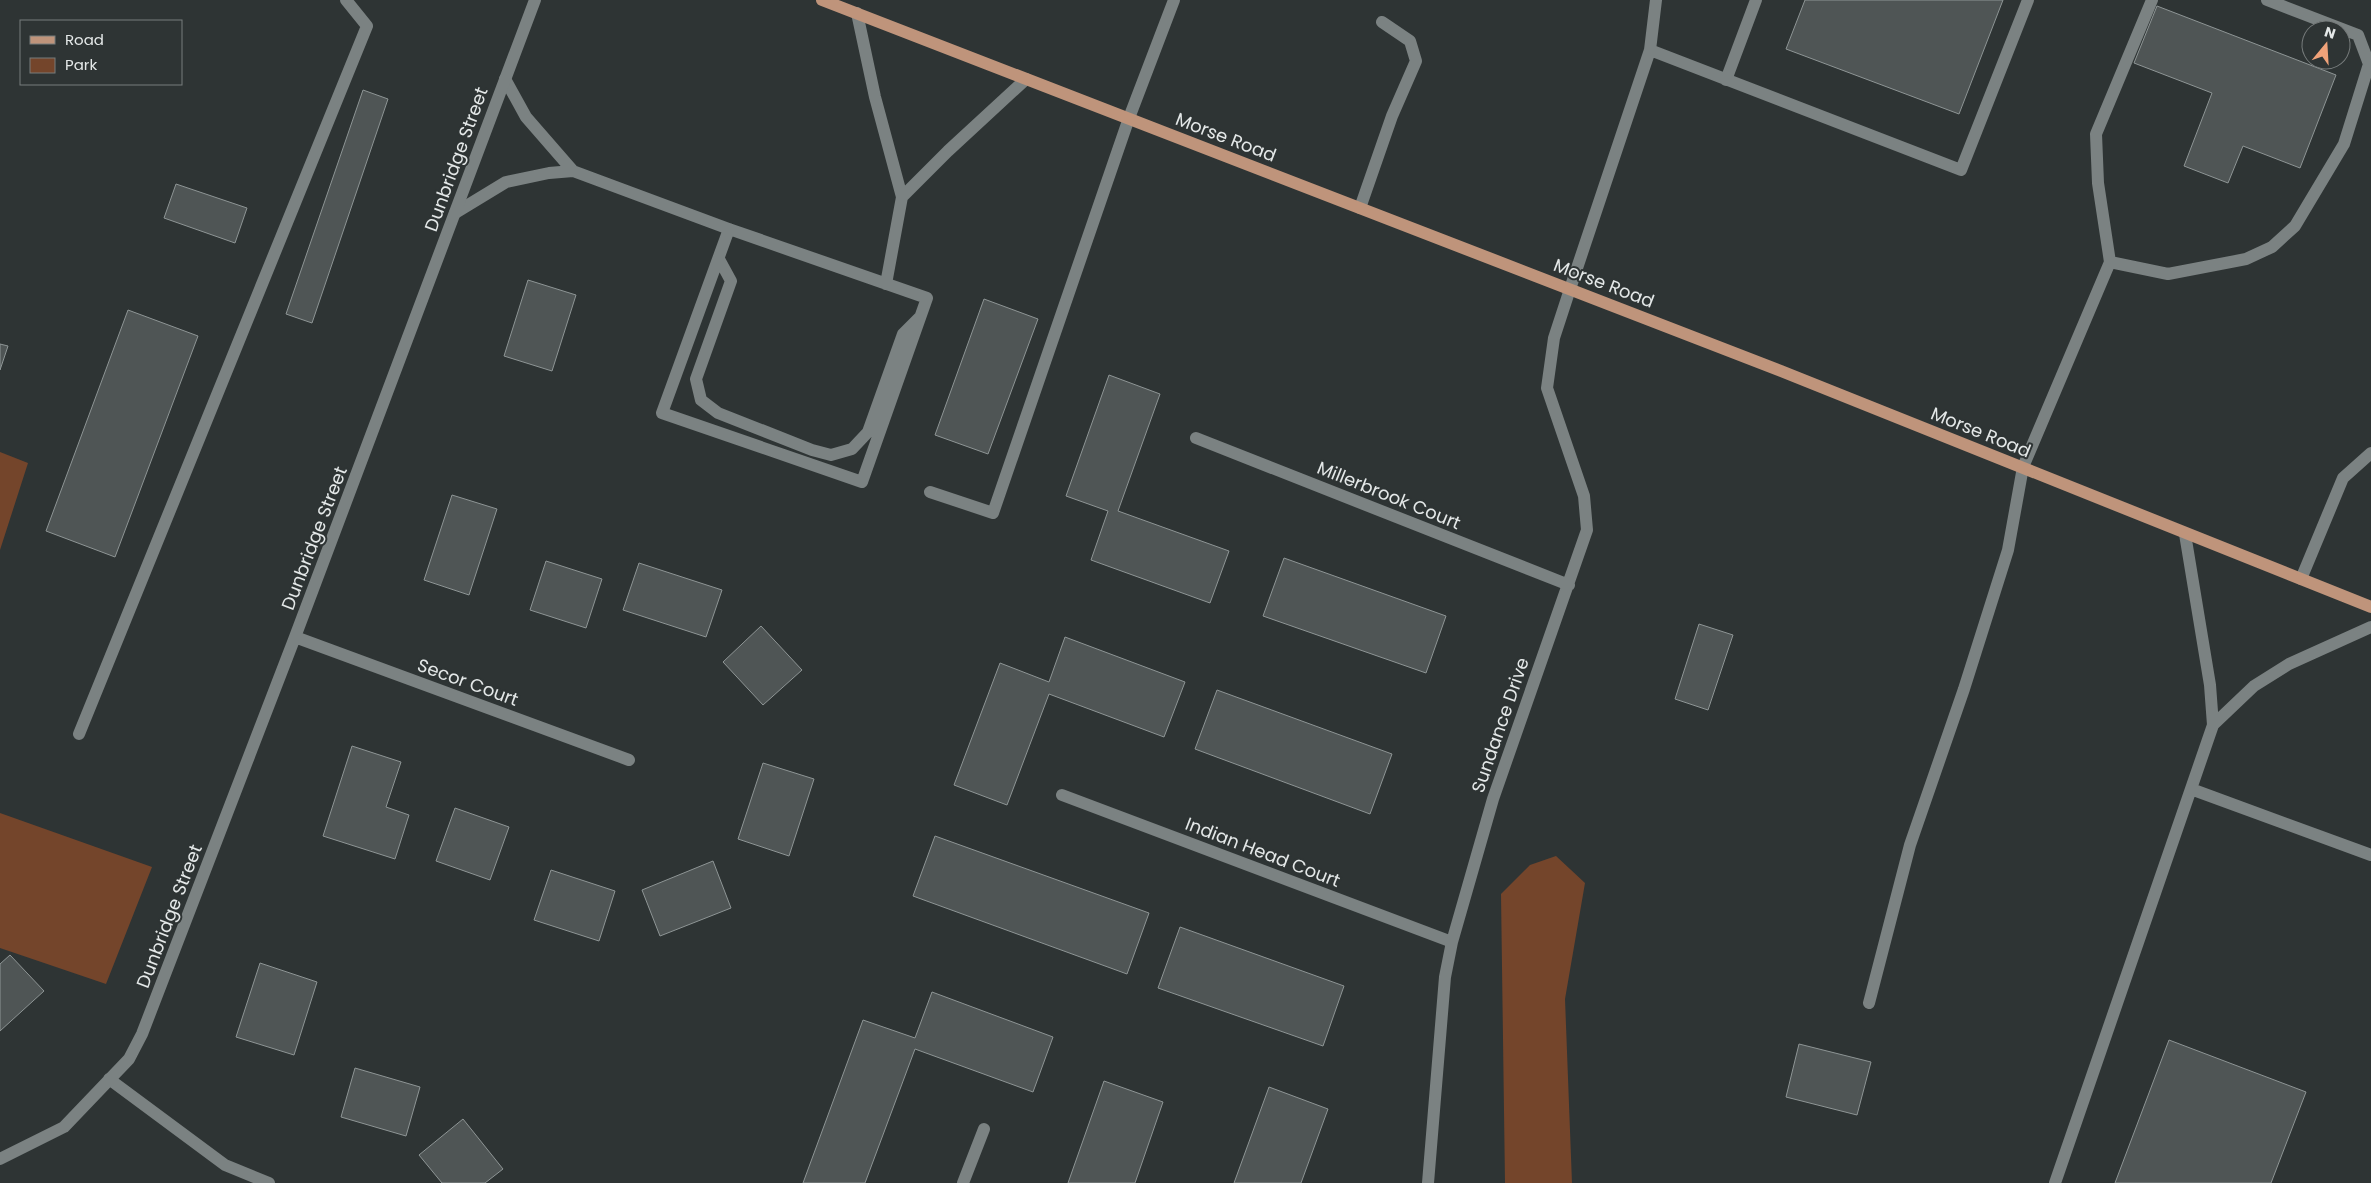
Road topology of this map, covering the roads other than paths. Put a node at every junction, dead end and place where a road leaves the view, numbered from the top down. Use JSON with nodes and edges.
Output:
{"nodes":[{"id":1,"x":346,"y":0,"type":"edge"},
{"id":2,"x":535,"y":0,"type":"edge"},
{"id":3,"x":1174,"y":0,"type":"edge"},
{"id":4,"x":1656,"y":0,"type":"edge"},
{"id":5,"x":1756,"y":0,"type":"edge"},
{"id":6,"x":2028,"y":0,"type":"edge"},
{"id":7,"x":2152,"y":0,"type":"edge"},
{"id":8,"x":2267,"y":0,"type":"edge"},
{"id":9,"x":827,"y":1,"type":"edge"},
{"id":10,"x":857,"y":13,"type":"junction"},
{"id":11,"x":1382,"y":22,"type":"dead end"},
{"id":12,"x":1650,"y":50,"type":"junction"},
{"id":13,"x":505,"y":78,"type":"junction"},
{"id":14,"x":1026,"y":79,"type":"junction"},
{"id":15,"x":1726,"y":80,"type":"junction"},
{"id":16,"x":1128,"y":118,"type":"junction"},
{"id":17,"x":573,"y":171,"type":"junction"},
{"id":18,"x":902,"y":197,"type":"junction"},
{"id":19,"x":1360,"y":208,"type":"junction"},
{"id":20,"x":455,"y":213,"type":"junction"},
{"id":21,"x":729,"y":229,"type":"junction"},
{"id":22,"x":719,"y":259,"type":"junction"},
{"id":23,"x":2110,"y":262,"type":"junction"},
{"id":24,"x":886,"y":284,"type":"junction"},
{"id":25,"x":1570,"y":289,"type":"junction"},
{"id":26,"x":921,"y":316,"type":"junction"},
{"id":27,"x":1196,"y":438,"type":"dead end"},
{"id":28,"x":2371,"y":453,"type":"edge"},
{"id":29,"x":2023,"y":467,"type":"junction"},
{"id":30,"x":930,"y":492,"type":"dead end"},
{"id":31,"x":2185,"y":534,"type":"junction"},
{"id":32,"x":2301,"y":579,"type":"junction"},
{"id":33,"x":1569,"y":585,"type":"junction"},
{"id":34,"x":2371,"y":607,"type":"edge"},
{"id":35,"x":2371,"y":627,"type":"edge"},
{"id":36,"x":295,"y":637,"type":"junction"},
{"id":37,"x":2213,"y":725,"type":"junction"},
{"id":38,"x":79,"y":734,"type":"dead end"},
{"id":39,"x":629,"y":760,"type":"dead end"},
{"id":40,"x":2191,"y":788,"type":"junction"},
{"id":41,"x":1062,"y":795,"type":"dead end"},
{"id":42,"x":2371,"y":855,"type":"edge"},
{"id":43,"x":1452,"y":942,"type":"junction"},
{"id":44,"x":1869,"y":1004,"type":"dead end"},
{"id":45,"x":109,"y":1079,"type":"junction"},
{"id":46,"x":984,"y":1129,"type":"dead end"},
{"id":47,"x":0,"y":1160,"type":"edge"},
{"id":48,"x":269,"y":1183,"type":"edge"},
{"id":49,"x":963,"y":1183,"type":"edge"},
{"id":50,"x":1428,"y":1183,"type":"edge"},
{"id":51,"x":2055,"y":1183,"type":"edge"}],
"edges":[{"from":1,"to":38,"type":"street"},
{"from":2,"to":13,"type":"street","name":"Dunbridge Street"},
{"from":3,"to":16,"type":"street"},
{"from":4,"to":12,"type":"street","name":"Sundance Drive"},
{"from":5,"to":15,"type":"street"},
{"from":6,"to":15,"type":"street"},
{"from":7,"to":23,"type":"street"},
{"from":8,"to":23,"type":"street"},
{"from":9,"to":10,"type":"main road","name":"Morse Road"},
{"from":10,"to":14,"type":"main road","name":"Morse Road"},
{"from":10,"to":18,"type":"street"},
{"from":11,"to":19,"type":"street"},
{"from":12,"to":15,"type":"street"},
{"from":12,"to":25,"type":"street","name":"Sundance Drive"},
{"from":13,"to":17,"type":"street"},
{"from":13,"to":20,"type":"street","name":"Dunbridge Street"},
{"from":14,"to":16,"type":"main road","name":"Morse Road"},
{"from":14,"to":18,"type":"street"},
{"from":16,"to":19,"type":"main road","name":"Morse Road"},
{"from":16,"to":30,"type":"street"},
{"from":17,"to":20,"type":"street"},
{"from":17,"to":21,"type":"street"},
{"from":18,"to":24,"type":"street"},
{"from":19,"to":25,"type":"main road","name":"Morse Road"},
{"from":20,"to":36,"type":"street","name":"Dunbridge Street"},
{"from":21,"to":22,"type":"street"},
{"from":21,"to":24,"type":"street"},
{"from":22,"to":26,"type":"street"},
{"from":22,"to":26,"type":"street"},
{"from":23,"to":29,"type":"street"},
{"from":24,"to":26,"type":"street"},
{"from":25,"to":29,"type":"main road","name":"Morse Road"},
{"from":25,"to":33,"type":"street","name":"Sundance Drive"},
{"from":27,"to":33,"type":"street","name":"Millerbrook Court"},
{"from":28,"to":32,"type":"street"},
{"from":29,"to":31,"type":"main road","name":"Morse Road"},
{"from":29,"to":44,"type":"street"},
{"from":31,"to":32,"type":"main road","name":"Morse Road"},
{"from":31,"to":37,"type":"street"},
{"from":32,"to":34,"type":"main road","name":"Morse Road"},
{"from":33,"to":43,"type":"street","name":"Sundance Drive"},
{"from":35,"to":37,"type":"street"},
{"from":36,"to":39,"type":"street","name":"Secor Court"},
{"from":36,"to":45,"type":"street","name":"Dunbridge Street"},
{"from":37,"to":40,"type":"street"},
{"from":40,"to":42,"type":"street"},
{"from":40,"to":51,"type":"street"},
{"from":41,"to":43,"type":"street","name":"Indian Head Court"},
{"from":43,"to":50,"type":"street","name":"Sundance Drive"},
{"from":45,"to":47,"type":"street","name":"Dunbridge Street"},
{"from":45,"to":48,"type":"street"},
{"from":46,"to":49,"type":"street"}]}
